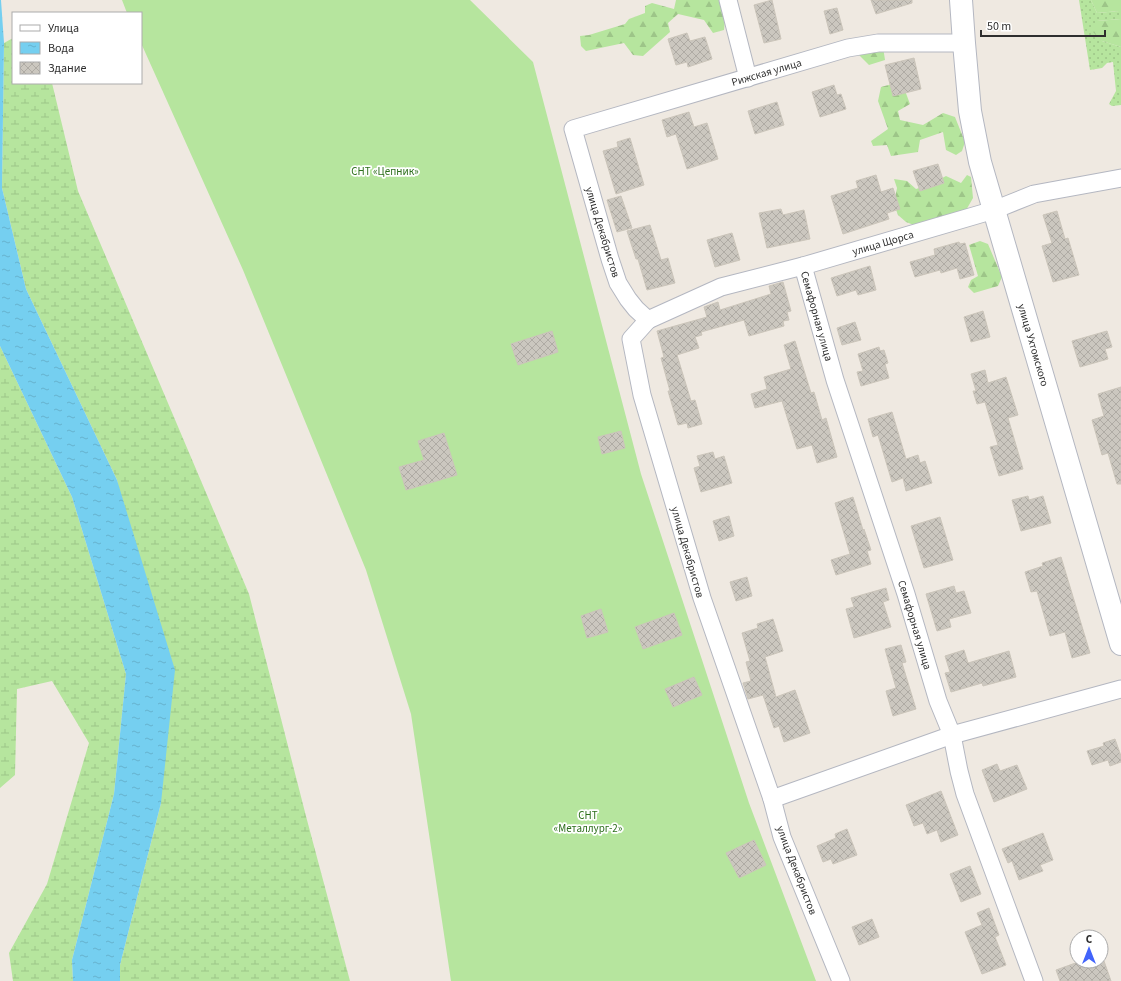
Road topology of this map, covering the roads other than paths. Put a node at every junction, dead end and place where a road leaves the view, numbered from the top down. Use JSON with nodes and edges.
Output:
{"nodes":[{"id":1,"x":728,"y":0,"type":"edge"},
{"id":2,"x":961,"y":0,"type":"edge"},
{"id":3,"x":964,"y":43,"type":"junction"},
{"id":4,"x":748,"y":78,"type":"junction"},
{"id":5,"x":573,"y":129,"type":"joint"},
{"id":6,"x":1121,"y":178,"type":"edge"},
{"id":7,"x":994,"y":210,"type":"junction"},
{"id":8,"x":803,"y":266,"type":"junction"},
{"id":9,"x":648,"y":320,"type":"junction"},
{"id":10,"x":1121,"y":644,"type":"edge"},
{"id":11,"x":1121,"y":689,"type":"edge"},
{"id":12,"x":952,"y":735,"type":"junction"},
{"id":13,"x":772,"y":799,"type":"junction"},
{"id":14,"x":841,"y":981,"type":"edge"},
{"id":15,"x":1034,"y":981,"type":"edge"}],
"edges":[{"from":1,"to":4,"type":"street"},
{"from":2,"to":3,"type":"street","name":"улица Ухтомского"},
{"from":3,"to":4,"type":"street","name":"Рижская улица"},
{"from":3,"to":7,"type":"street","name":"улица Ухтомского"},
{"from":4,"to":5,"type":"street","name":"Рижская улица"},
{"from":5,"to":9,"type":"street","name":"улица Декабристов"},
{"from":6,"to":7,"type":"street","name":"улица Щорса"},
{"from":7,"to":8,"type":"street","name":"улица Щорса"},
{"from":7,"to":10,"type":"street","name":"улица Ухтомского"},
{"from":8,"to":9,"type":"street","name":"улица Щорса"},
{"from":8,"to":12,"type":"street","name":"Семафорная улица"},
{"from":9,"to":13,"type":"street","name":"улица Декабристов"},
{"from":11,"to":12,"type":"street"},
{"from":12,"to":13,"type":"street"},
{"from":12,"to":15,"type":"street","name":"Семафорная улица"},
{"from":13,"to":14,"type":"street","name":"улица Декабристов"}]}
